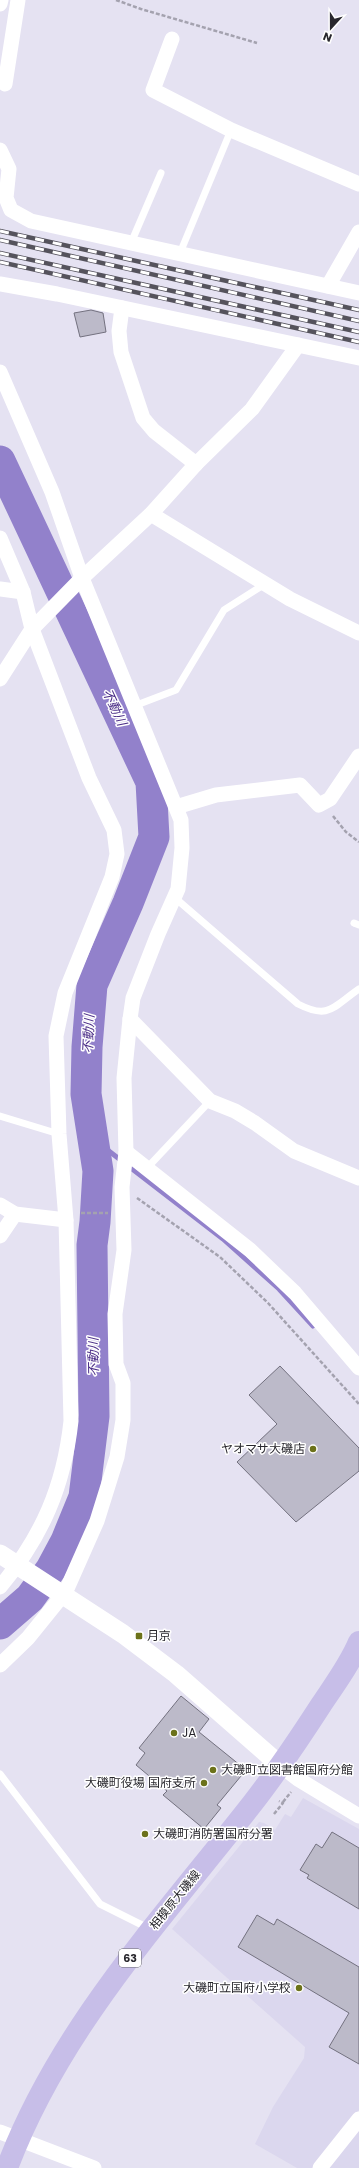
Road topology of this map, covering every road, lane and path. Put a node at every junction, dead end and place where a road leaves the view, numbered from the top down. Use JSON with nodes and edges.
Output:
{"nodes":[{"id":1,"x":1,"y":0,"type":"edge"},
{"id":2,"x":18,"y":0,"type":"edge"},
{"id":3,"x":116,"y":0,"type":"edge"},
{"id":4,"x":0,"y":4,"type":"edge"},
{"id":5,"x":172,"y":39,"type":"dead end"},
{"id":6,"x":257,"y":43,"type":"dead end"},
{"id":7,"x":5,"y":84,"type":"dead end"},
{"id":8,"x":231,"y":130,"type":"junction"},
{"id":9,"x":0,"y":150,"type":"edge"},
{"id":10,"x":161,"y":173,"type":"dead end"},
{"id":11,"x":359,"y":184,"type":"edge"},
{"id":12,"x":359,"y":232,"type":"edge"},
{"id":13,"x":131,"y":242,"type":"junction"},
{"id":14,"x":180,"y":253,"type":"junction"},
{"id":15,"x":0,"y":284,"type":"edge"},
{"id":16,"x":328,"y":286,"type":"junction"},
{"id":17,"x":359,"y":293,"type":"edge"},
{"id":18,"x":122,"y":308,"type":"junction"},
{"id":19,"x":298,"y":345,"type":"junction"},
{"id":20,"x":359,"y":358,"type":"edge"},
{"id":21,"x":0,"y":372,"type":"edge"},
{"id":22,"x":196,"y":464,"type":"junction"},
{"id":23,"x":151,"y":514,"type":"junction"},
{"id":24,"x":0,"y":538,"type":"edge"},
{"id":25,"x":82,"y":578,"type":"junction"},
{"id":26,"x":265,"y":584,"type":"junction"},
{"id":27,"x":0,"y":589,"type":"edge"},
{"id":28,"x":23,"y":592,"type":"junction"},
{"id":29,"x":32,"y":628,"type":"junction"},
{"id":30,"x":359,"y":633,"type":"edge"},
{"id":31,"x":0,"y":679,"type":"edge"},
{"id":32,"x":134,"y":706,"type":"junction"},
{"id":33,"x":359,"y":756,"type":"edge"},
{"id":34,"x":329,"y":805,"type":"junction"},
{"id":35,"x":176,"y":808,"type":"junction"},
{"id":36,"x":359,"y":842,"type":"edge"},
{"id":37,"x":174,"y":897,"type":"junction"},
{"id":38,"x":359,"y":989,"type":"edge"},
{"id":39,"x":130,"y":1019,"type":"junction"},
{"id":40,"x":210,"y":1101,"type":"junction"},
{"id":41,"x":0,"y":1116,"type":"edge"},
{"id":42,"x":60,"y":1134,"type":"junction"},
{"id":43,"x":126,"y":1152,"type":"junction"},
{"id":44,"x":148,"y":1168,"type":"junction"},
{"id":45,"x":359,"y":1178,"type":"edge"},
{"id":46,"x":122,"y":1187,"type":"junction"},
{"id":47,"x":0,"y":1205,"type":"edge"},
{"id":48,"x":115,"y":1213,"type":"dead end"},
{"id":49,"x":15,"y":1214,"type":"junction"},
{"id":50,"x":71,"y":1217,"type":"junction"},
{"id":51,"x":0,"y":1236,"type":"edge"},
{"id":52,"x":359,"y":1368,"type":"edge"},
{"id":53,"x":359,"y":1404,"type":"edge"},
{"id":54,"x":0,"y":1554,"type":"edge"},
{"id":55,"x":23,"y":1570,"type":"junction"},
{"id":56,"x":0,"y":1587,"type":"edge"},
{"id":57,"x":60,"y":1594,"type":"junction"},
{"id":58,"x":359,"y":1642,"type":"edge"},
{"id":59,"x":0,"y":1665,"type":"edge"},
{"id":60,"x":281,"y":1766,"type":"junction"},
{"id":61,"x":0,"y":1774,"type":"edge"},
{"id":62,"x":292,"y":1790,"type":"dead end"},
{"id":63,"x":283,"y":1803,"type":"dead end"},
{"id":64,"x":359,"y":1816,"type":"edge"},
{"id":65,"x":152,"y":1930,"type":"junction"},
{"id":66,"x":359,"y":2118,"type":"edge"},
{"id":67,"x":9,"y":2135,"type":"edge"},
{"id":68,"x":7,"y":2168,"type":"edge"},
{"id":69,"x":94,"y":2168,"type":"edge"},
{"id":70,"x":320,"y":2168,"type":"edge"}],
"edges":[{"from":1,"to":4,"type":"street"},
{"from":2,"to":7,"type":"street"},
{"from":3,"to":6,"type":"path"},
{"from":5,"to":8,"type":"street"},
{"from":8,"to":11,"type":"street"},
{"from":8,"to":14,"type":"lane"},
{"from":9,"to":13,"type":"street"},
{"from":10,"to":13,"type":"lane"},
{"from":12,"to":16,"type":"street"},
{"from":13,"to":14,"type":"street"},
{"from":14,"to":16,"type":"street"},
{"from":15,"to":18,"type":"street"},
{"from":16,"to":17,"type":"street"},
{"from":18,"to":19,"type":"street"},
{"from":18,"to":22,"type":"street"},
{"from":19,"to":20,"type":"street"},
{"from":19,"to":22,"type":"street"},
{"from":21,"to":25,"type":"street"},
{"from":22,"to":23,"type":"street"},
{"from":23,"to":25,"type":"street"},
{"from":23,"to":26,"type":"street"},
{"from":24,"to":28,"type":"street"},
{"from":25,"to":29,"type":"street"},
{"from":25,"to":32,"type":"street"},
{"from":26,"to":30,"type":"street"},
{"from":26,"to":32,"type":"lane"},
{"from":27,"to":28,"type":"street"},
{"from":28,"to":29,"type":"street"},
{"from":29,"to":31,"type":"street"},
{"from":29,"to":42,"type":"street"},
{"from":32,"to":35,"type":"street"},
{"from":33,"to":34,"type":"street"},
{"from":34,"to":35,"type":"street"},
{"from":34,"to":36,"type":"path"},
{"from":35,"to":37,"type":"street"},
{"from":37,"to":38,"type":"lane"},
{"from":37,"to":39,"type":"street"},
{"from":39,"to":40,"type":"street"},
{"from":39,"to":43,"type":"street"},
{"from":40,"to":44,"type":"lane"},
{"from":40,"to":45,"type":"street"},
{"from":41,"to":42,"type":"lane"},
{"from":42,"to":50,"type":"street"},
{"from":43,"to":44,"type":"street"},
{"from":43,"to":46,"type":"street"},
{"from":44,"to":52,"type":"street"},
{"from":46,"to":53,"type":"path"},
{"from":46,"to":57,"type":"street"},
{"from":47,"to":49,"type":"street"},
{"from":48,"to":50,"type":"path"},
{"from":49,"to":50,"type":"street"},
{"from":49,"to":51,"type":"street"},
{"from":50,"to":55,"type":"street"},
{"from":54,"to":55,"type":"street"},
{"from":55,"to":56,"type":"street"},
{"from":55,"to":57,"type":"street"},
{"from":57,"to":59,"type":"street"},
{"from":57,"to":60,"type":"street"},
{"from":58,"to":60,"type":"main road","name":"相模原大磯線","number":"63"},
{"from":60,"to":64,"type":"street"},
{"from":60,"to":65,"type":"main road","name":"相模原大磯線","number":"63"},
{"from":61,"to":65,"type":"lane"},
{"from":62,"to":63,"type":"path"},
{"from":65,"to":67,"type":"main road","name":"相模原大磯線","number":"63"},
{"from":66,"to":70,"type":"street"},
{"from":67,"to":68,"type":"main road","name":"相模原大磯線","number":"63"},
{"from":67,"to":69,"type":"street"}]}
